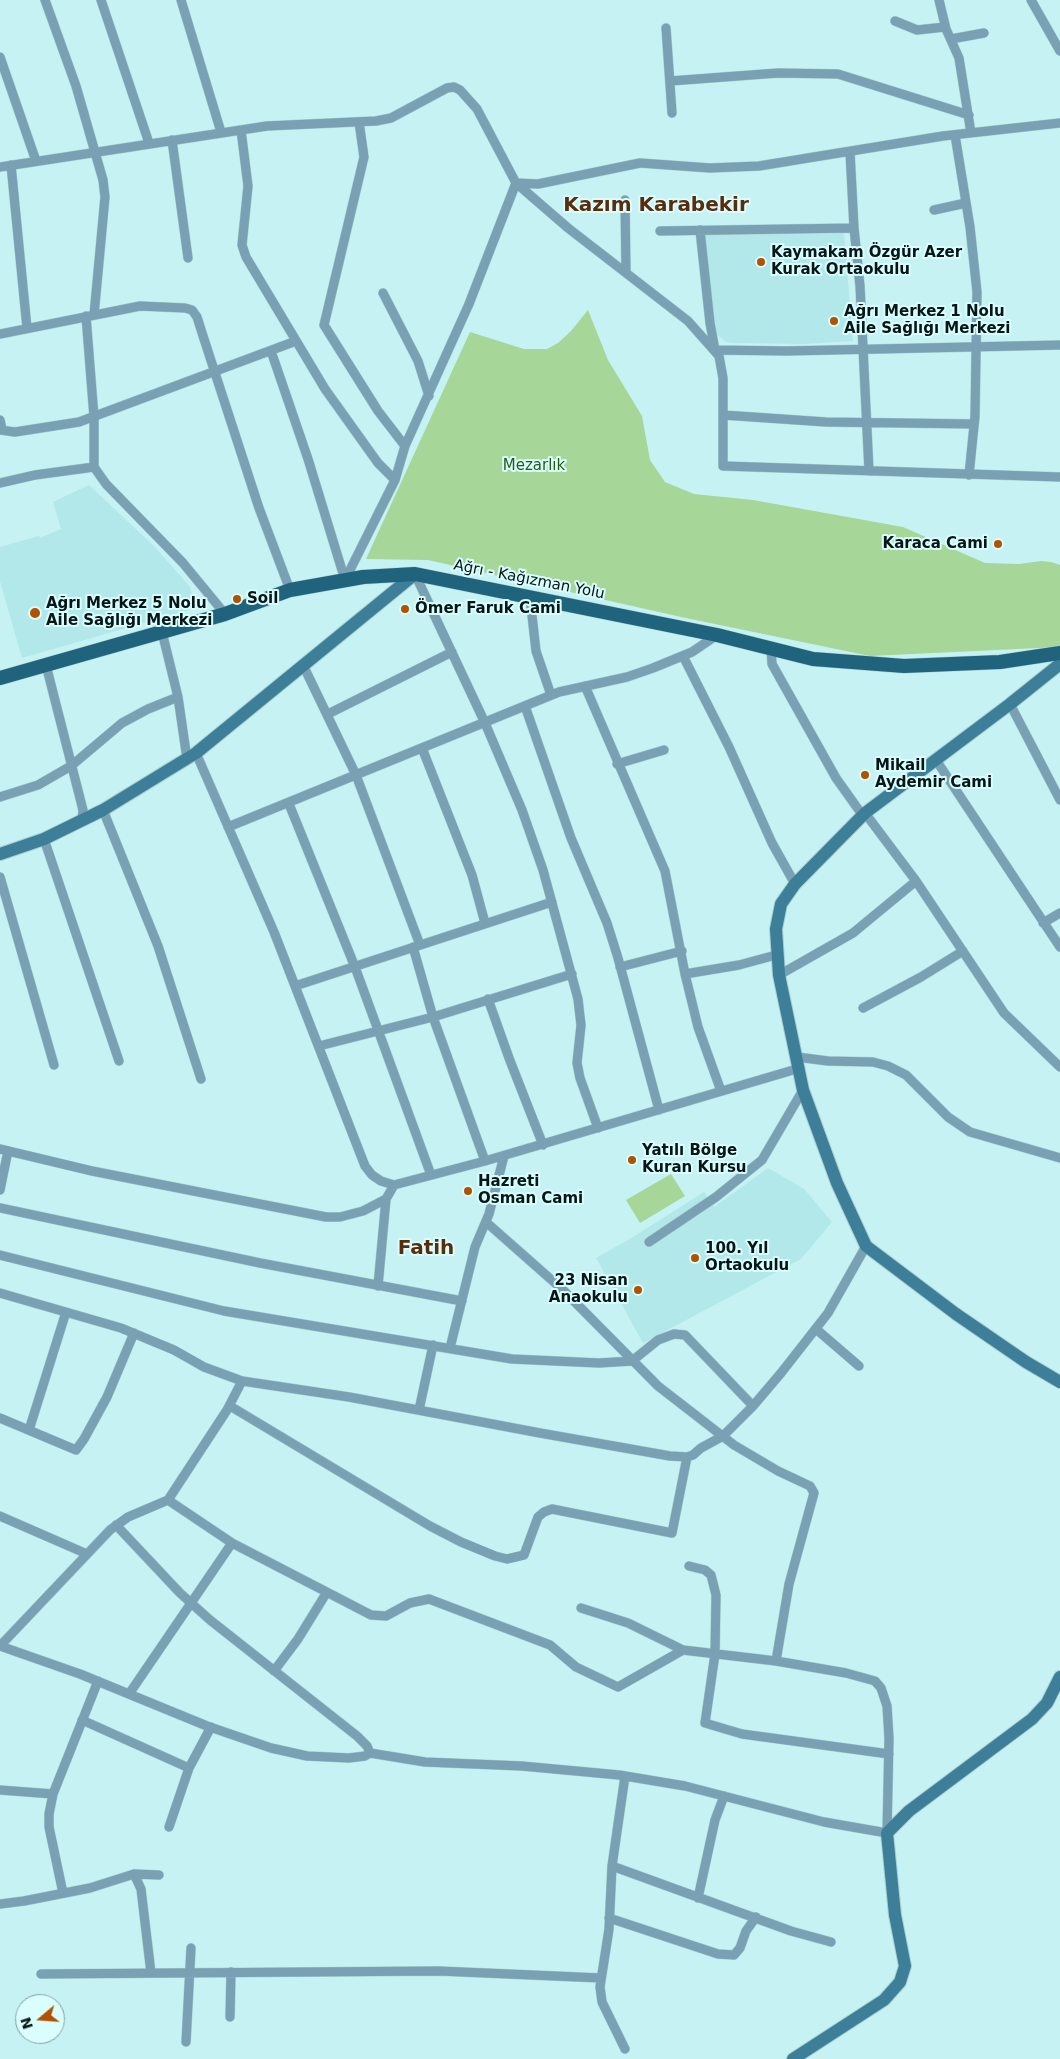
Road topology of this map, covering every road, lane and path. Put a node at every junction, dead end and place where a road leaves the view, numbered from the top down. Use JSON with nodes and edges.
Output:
{"nodes":[{"id":1,"x":45,"y":0,"type":"edge"},
{"id":2,"x":101,"y":0,"type":"edge"},
{"id":3,"x":181,"y":0,"type":"edge"},
{"id":4,"x":939,"y":0,"type":"edge"},
{"id":5,"x":1031,"y":0,"type":"edge"},
{"id":6,"x":895,"y":20,"type":"dead end"},
{"id":7,"x":945,"y":26,"type":"junction"},
{"id":8,"x":666,"y":28,"type":"dead end"},
{"id":9,"x":984,"y":33,"type":"dead end"},
{"id":10,"x":951,"y":39,"type":"junction"},
{"id":11,"x":1060,"y":51,"type":"edge"},
{"id":12,"x":0,"y":57,"type":"edge"},
{"id":13,"x":670,"y":81,"type":"junction"},
{"id":14,"x":672,"y":113,"type":"dead end"},
{"id":15,"x":969,"y":115,"type":"junction"},
{"id":16,"x":358,"y":122,"type":"junction"},
{"id":17,"x":1060,"y":123,"type":"edge"},
{"id":18,"x":240,"y":130,"type":"junction"},
{"id":19,"x":221,"y":132,"type":"junction"},
{"id":20,"x":971,"y":133,"type":"junction"},
{"id":21,"x":955,"y":135,"type":"junction"},
{"id":22,"x":172,"y":140,"type":"junction"},
{"id":23,"x":149,"y":143,"type":"junction"},
{"id":24,"x":96,"y":150,"type":"junction"},
{"id":25,"x":850,"y":152,"type":"junction"},
{"id":26,"x":36,"y":161,"type":"junction"},
{"id":27,"x":11,"y":164,"type":"junction"},
{"id":28,"x":0,"y":166,"type":"edge"},
{"id":29,"x":516,"y":183,"type":"junction"},
{"id":30,"x":625,"y":200,"type":"dead end"},
{"id":31,"x":966,"y":203,"type":"junction"},
{"id":32,"x":934,"y":210,"type":"dead end"},
{"id":33,"x":854,"y":228,"type":"junction"},
{"id":34,"x":700,"y":230,"type":"junction"},
{"id":35,"x":660,"y":231,"type":"dead end"},
{"id":36,"x":188,"y":258,"type":"dead end"},
{"id":37,"x":626,"y":273,"type":"junction"},
{"id":38,"x":383,"y":293,"type":"dead end"},
{"id":39,"x":90,"y":315,"type":"junction"},
{"id":40,"x":27,"y":328,"type":"junction"},
{"id":41,"x":0,"y":334,"type":"edge"},
{"id":42,"x":296,"y":341,"type":"junction"},
{"id":43,"x":1060,"y":345,"type":"edge"},
{"id":44,"x":977,"y":346,"type":"junction"},
{"id":45,"x":864,"y":349,"type":"junction"},
{"id":46,"x":715,"y":350,"type":"junction"},
{"id":47,"x":271,"y":351,"type":"junction"},
{"id":48,"x":215,"y":372,"type":"junction"},
{"id":49,"x":429,"y":396,"type":"junction"},
{"id":50,"x":723,"y":416,"type":"junction"},
{"id":51,"x":94,"y":417,"type":"junction"},
{"id":52,"x":0,"y":420,"type":"edge"},
{"id":53,"x":867,"y":421,"type":"junction"},
{"id":54,"x":974,"y":424,"type":"junction"},
{"id":55,"x":1,"y":430,"type":"edge"},
{"id":56,"x":405,"y":446,"type":"junction"},
{"id":57,"x":94,"y":467,"type":"junction"},
{"id":58,"x":868,"y":470,"type":"junction"},
{"id":59,"x":969,"y":475,"type":"junction"},
{"id":60,"x":1060,"y":476,"type":"edge"},
{"id":61,"x":395,"y":480,"type":"junction"},
{"id":62,"x":0,"y":483,"type":"edge"},
{"id":63,"x":415,"y":574,"type":"junction"},
{"id":64,"x":345,"y":580,"type":"junction"},
{"id":65,"x":290,"y":590,"type":"junction"},
{"id":66,"x":530,"y":598,"type":"junction"},
{"id":67,"x":225,"y":614,"type":"junction"},
{"id":68,"x":162,"y":632,"type":"junction"},
{"id":69,"x":716,"y":635,"type":"junction"},
{"id":70,"x":771,"y":648,"type":"junction"},
{"id":71,"x":452,"y":652,"type":"junction"},
{"id":72,"x":1060,"y":653,"type":"edge"},
{"id":73,"x":683,"y":656,"type":"junction"},
{"id":74,"x":1060,"y":664,"type":"edge"},
{"id":75,"x":46,"y":665,"type":"junction"},
{"id":76,"x":303,"y":665,"type":"junction"},
{"id":77,"x":0,"y":678,"type":"edge"},
{"id":78,"x":585,"y":686,"type":"junction"},
{"id":79,"x":551,"y":695,"type":"junction"},
{"id":80,"x":178,"y":697,"type":"junction"},
{"id":81,"x":1010,"y":704,"type":"junction"},
{"id":82,"x":526,"y":706,"type":"junction"},
{"id":83,"x":328,"y":714,"type":"junction"},
{"id":84,"x":485,"y":722,"type":"junction"},
{"id":85,"x":422,"y":748,"type":"junction"},
{"id":86,"x":664,"y":750,"type":"dead end"},
{"id":87,"x":192,"y":756,"type":"junction"},
{"id":88,"x":936,"y":760,"type":"junction"},
{"id":89,"x":617,"y":764,"type":"junction"},
{"id":90,"x":71,"y":766,"type":"junction"},
{"id":91,"x":356,"y":775,"type":"junction"},
{"id":92,"x":0,"y":797,"type":"edge"},
{"id":93,"x":1060,"y":800,"type":"edge"},
{"id":94,"x":289,"y":804,"type":"junction"},
{"id":95,"x":103,"y":810,"type":"junction"},
{"id":96,"x":864,"y":814,"type":"junction"},
{"id":97,"x":82,"y":820,"type":"junction"},
{"id":98,"x":228,"y":827,"type":"junction"},
{"id":99,"x":44,"y":839,"type":"junction"},
{"id":100,"x":0,"y":854,"type":"edge"},
{"id":101,"x":0,"y":876,"type":"edge"},
{"id":102,"x":916,"y":880,"type":"junction"},
{"id":103,"x":795,"y":884,"type":"junction"},
{"id":104,"x":552,"y":902,"type":"junction"},
{"id":105,"x":1060,"y":913,"type":"edge"},
{"id":106,"x":1043,"y":922,"type":"junction"},
{"id":107,"x":485,"y":923,"type":"junction"},
{"id":108,"x":417,"y":946,"type":"junction"},
{"id":109,"x":1060,"y":947,"type":"edge"},
{"id":110,"x":682,"y":951,"type":"junction"},
{"id":111,"x":963,"y":951,"type":"junction"},
{"id":112,"x":776,"y":955,"type":"junction"},
{"id":113,"x":355,"y":967,"type":"junction"},
{"id":114,"x":620,"y":967,"type":"junction"},
{"id":115,"x":572,"y":974,"type":"junction"},
{"id":116,"x":685,"y":974,"type":"junction"},
{"id":117,"x":779,"y":975,"type":"junction"},
{"id":118,"x":295,"y":986,"type":"junction"},
{"id":119,"x":488,"y":999,"type":"junction"},
{"id":120,"x":863,"y":1008,"type":"dead end"},
{"id":121,"x":433,"y":1017,"type":"junction"},
{"id":122,"x":379,"y":1032,"type":"junction"},
{"id":123,"x":319,"y":1046,"type":"junction"},
{"id":124,"x":119,"y":1061,"type":"dead end"},
{"id":125,"x":799,"y":1062,"type":"junction"},
{"id":126,"x":54,"y":1065,"type":"dead end"},
{"id":127,"x":1060,"y":1067,"type":"edge"},
{"id":128,"x":201,"y":1079,"type":"dead end"},
{"id":129,"x":803,"y":1090,"type":"junction"},
{"id":130,"x":721,"y":1091,"type":"junction"},
{"id":131,"x":659,"y":1110,"type":"junction"},
{"id":132,"x":598,"y":1128,"type":"junction"},
{"id":133,"x":543,"y":1145,"type":"junction"},
{"id":134,"x":4,"y":1150,"type":"edge"},
{"id":135,"x":504,"y":1156,"type":"junction"},
{"id":136,"x":1060,"y":1158,"type":"edge"},
{"id":137,"x":485,"y":1161,"type":"junction"},
{"id":138,"x":431,"y":1175,"type":"junction"},
{"id":139,"x":394,"y":1185,"type":"junction"},
{"id":140,"x":0,"y":1190,"type":"edge"},
{"id":141,"x":386,"y":1199,"type":"junction"},
{"id":142,"x":0,"y":1208,"type":"edge"},
{"id":143,"x":486,"y":1222,"type":"junction"},
{"id":144,"x":649,"y":1242,"type":"dead end"},
{"id":145,"x":866,"y":1246,"type":"junction"},
{"id":146,"x":0,"y":1255,"type":"edge"},
{"id":147,"x":378,"y":1286,"type":"junction"},
{"id":148,"x":0,"y":1293,"type":"edge"},
{"id":149,"x":462,"y":1301,"type":"junction"},
{"id":150,"x":66,"y":1312,"type":"junction"},
{"id":151,"x":816,"y":1328,"type":"junction"},
{"id":152,"x":134,"y":1334,"type":"junction"},
{"id":153,"x":433,"y":1345,"type":"junction"},
{"id":154,"x":450,"y":1348,"type":"junction"},
{"id":155,"x":632,"y":1361,"type":"junction"},
{"id":156,"x":859,"y":1366,"type":"dead end"},
{"id":157,"x":242,"y":1381,"type":"junction"},
{"id":158,"x":1060,"y":1382,"type":"edge"},
{"id":159,"x":230,"y":1406,"type":"junction"},
{"id":160,"x":752,"y":1406,"type":"junction"},
{"id":161,"x":419,"y":1410,"type":"junction"},
{"id":162,"x":0,"y":1418,"type":"edge"},
{"id":163,"x":29,"y":1430,"type":"junction"},
{"id":164,"x":723,"y":1436,"type":"junction"},
{"id":165,"x":687,"y":1457,"type":"junction"},
{"id":166,"x":168,"y":1500,"type":"junction"},
{"id":167,"x":0,"y":1516,"type":"edge"},
{"id":168,"x":116,"y":1525,"type":"junction"},
{"id":169,"x":232,"y":1543,"type":"junction"},
{"id":170,"x":87,"y":1554,"type":"junction"},
{"id":171,"x":689,"y":1566,"type":"dead end"},
{"id":172,"x":327,"y":1592,"type":"junction"},
{"id":173,"x":190,"y":1602,"type":"junction"},
{"id":174,"x":581,"y":1608,"type":"dead end"},
{"id":175,"x":0,"y":1634,"type":"edge"},
{"id":176,"x":10,"y":1635,"type":"junction"},
{"id":177,"x":0,"y":1646,"type":"edge"},
{"id":178,"x":683,"y":1650,"type":"junction"},
{"id":179,"x":714,"y":1654,"type":"junction"},
{"id":180,"x":776,"y":1661,"type":"junction"},
{"id":181,"x":274,"y":1671,"type":"junction"},
{"id":182,"x":1060,"y":1677,"type":"edge"},
{"id":183,"x":98,"y":1681,"type":"junction"},
{"id":184,"x":129,"y":1694,"type":"junction"},
{"id":185,"x":82,"y":1720,"type":"junction"},
{"id":186,"x":211,"y":1727,"type":"junction"},
{"id":187,"x":370,"y":1754,"type":"junction"},
{"id":188,"x":889,"y":1754,"type":"junction"},
{"id":189,"x":188,"y":1768,"type":"junction"},
{"id":190,"x":625,"y":1776,"type":"junction"},
{"id":191,"x":0,"y":1790,"type":"edge"},
{"id":192,"x":53,"y":1794,"type":"junction"},
{"id":193,"x":724,"y":1796,"type":"junction"},
{"id":194,"x":169,"y":1827,"type":"dead end"},
{"id":195,"x":888,"y":1833,"type":"junction"},
{"id":196,"x":612,"y":1866,"type":"junction"},
{"id":197,"x":134,"y":1874,"type":"junction"},
{"id":198,"x":159,"y":1875,"type":"dead end"},
{"id":199,"x":63,"y":1893,"type":"junction"},
{"id":200,"x":698,"y":1898,"type":"junction"},
{"id":201,"x":0,"y":1904,"type":"edge"},
{"id":202,"x":756,"y":1917,"type":"junction"},
{"id":203,"x":609,"y":1918,"type":"junction"},
{"id":204,"x":831,"y":1942,"type":"dead end"},
{"id":205,"x":191,"y":1948,"type":"dead end"},
{"id":206,"x":151,"y":1972,"type":"junction"},
{"id":207,"x":190,"y":1972,"type":"junction"},
{"id":208,"x":231,"y":1972,"type":"junction"},
{"id":209,"x":41,"y":1974,"type":"dead end"},
{"id":210,"x":600,"y":1978,"type":"junction"},
{"id":211,"x":230,"y":2017,"type":"dead end"},
{"id":212,"x":186,"y":2042,"type":"dead end"},
{"id":213,"x":625,"y":2049,"type":"dead end"},
{"id":214,"x":793,"y":2059,"type":"edge"}],
"edges":[{"from":1,"to":24,"type":"street"},
{"from":2,"to":23,"type":"street"},
{"from":3,"to":19,"type":"street"},
{"from":4,"to":7,"type":"street"},
{"from":5,"to":11,"type":"street"},
{"from":6,"to":7,"type":"street"},
{"from":7,"to":10,"type":"street"},
{"from":8,"to":13,"type":"street"},
{"from":9,"to":10,"type":"street"},
{"from":10,"to":15,"type":"street"},
{"from":12,"to":26,"type":"street"},
{"from":13,"to":14,"type":"street"},
{"from":13,"to":15,"type":"street"},
{"from":15,"to":20,"type":"street"},
{"from":16,"to":18,"type":"street"},
{"from":16,"to":29,"type":"street"},
{"from":16,"to":56,"type":"street"},
{"from":17,"to":20,"type":"street"},
{"from":18,"to":19,"type":"street"},
{"from":18,"to":42,"type":"street"},
{"from":19,"to":22,"type":"street"},
{"from":20,"to":21,"type":"street"},
{"from":21,"to":25,"type":"street"},
{"from":21,"to":31,"type":"street"},
{"from":22,"to":23,"type":"street"},
{"from":22,"to":36,"type":"street"},
{"from":23,"to":24,"type":"street"},
{"from":24,"to":26,"type":"street"},
{"from":24,"to":39,"type":"street"},
{"from":25,"to":29,"type":"street"},
{"from":25,"to":33,"type":"street"},
{"from":26,"to":27,"type":"street"},
{"from":27,"to":28,"type":"street"},
{"from":27,"to":40,"type":"street"},
{"from":29,"to":37,"type":"street"},
{"from":29,"to":49,"type":"street"},
{"from":30,"to":37,"type":"street"},
{"from":31,"to":32,"type":"street"},
{"from":31,"to":44,"type":"street"},
{"from":33,"to":34,"type":"street"},
{"from":33,"to":45,"type":"street"},
{"from":34,"to":35,"type":"street"},
{"from":34,"to":46,"type":"street"},
{"from":37,"to":46,"type":"street"},
{"from":38,"to":49,"type":"street"},
{"from":39,"to":40,"type":"street"},
{"from":39,"to":48,"type":"street"},
{"from":39,"to":51,"type":"street"},
{"from":40,"to":41,"type":"street"},
{"from":42,"to":47,"type":"street"},
{"from":42,"to":61,"type":"street"},
{"from":43,"to":44,"type":"street"},
{"from":44,"to":45,"type":"street"},
{"from":44,"to":54,"type":"street"},
{"from":45,"to":46,"type":"street"},
{"from":45,"to":53,"type":"street"},
{"from":46,"to":50,"type":"street"},
{"from":47,"to":48,"type":"street"},
{"from":47,"to":64,"type":"street"},
{"from":48,"to":51,"type":"street"},
{"from":48,"to":65,"type":"street"},
{"from":49,"to":56,"type":"street"},
{"from":50,"to":53,"type":"street"},
{"from":50,"to":58,"type":"street"},
{"from":51,"to":55,"type":"street"},
{"from":51,"to":57,"type":"street"},
{"from":52,"to":55,"type":"street"},
{"from":53,"to":54,"type":"street"},
{"from":53,"to":58,"type":"street"},
{"from":54,"to":59,"type":"street"},
{"from":56,"to":61,"type":"street"},
{"from":57,"to":62,"type":"street"},
{"from":57,"to":67,"type":"street"},
{"from":58,"to":59,"type":"street"},
{"from":59,"to":60,"type":"street"},
{"from":61,"to":64,"type":"street"},
{"from":63,"to":64,"type":"main road","name":"Ağrı - Kağızman Yolu"},
{"from":63,"to":66,"type":"main road","name":"Ağrı - Kağızman Yolu"},
{"from":63,"to":71,"type":"street"},
{"from":63,"to":76,"type":"street"},
{"from":64,"to":65,"type":"main road","name":"Ağrı - Kağızman Yolu"},
{"from":65,"to":67,"type":"main road","name":"Ağrı - Kağızman Yolu"},
{"from":66,"to":69,"type":"main road","name":"Ağrı - Kağızman Yolu"},
{"from":66,"to":79,"type":"street"},
{"from":67,"to":68,"type":"main road","name":"Ağrı - Kağızman Yolu"},
{"from":68,"to":75,"type":"main road","name":"Ağrı - Kağızman Yolu"},
{"from":68,"to":80,"type":"street"},
{"from":69,"to":70,"type":"main road","name":"Ağrı - Kağızman Yolu"},
{"from":69,"to":73,"type":"street"},
{"from":70,"to":72,"type":"main road","name":"Ağrı - Kağızman Yolu"},
{"from":70,"to":96,"type":"street"},
{"from":71,"to":83,"type":"street"},
{"from":71,"to":84,"type":"street"},
{"from":73,"to":78,"type":"street"},
{"from":73,"to":103,"type":"street"},
{"from":74,"to":81,"type":"street"},
{"from":75,"to":77,"type":"main road","name":"Ağrı - Kağızman Yolu"},
{"from":75,"to":90,"type":"street"},
{"from":76,"to":83,"type":"street"},
{"from":76,"to":87,"type":"street"},
{"from":78,"to":79,"type":"street"},
{"from":78,"to":89,"type":"street"},
{"from":79,"to":82,"type":"street"},
{"from":80,"to":87,"type":"street"},
{"from":80,"to":90,"type":"street"},
{"from":81,"to":88,"type":"street"},
{"from":81,"to":93,"type":"street"},
{"from":82,"to":84,"type":"street"},
{"from":82,"to":114,"type":"street"},
{"from":83,"to":91,"type":"street"},
{"from":84,"to":85,"type":"street"},
{"from":84,"to":104,"type":"street"},
{"from":85,"to":91,"type":"street"},
{"from":85,"to":107,"type":"street"},
{"from":86,"to":89,"type":"street"},
{"from":87,"to":95,"type":"street"},
{"from":87,"to":98,"type":"street"},
{"from":88,"to":96,"type":"street"},
{"from":88,"to":106,"type":"street"},
{"from":89,"to":110,"type":"street"},
{"from":90,"to":92,"type":"street"},
{"from":90,"to":97,"type":"street"},
{"from":91,"to":94,"type":"street"},
{"from":91,"to":108,"type":"street"},
{"from":94,"to":98,"type":"street"},
{"from":94,"to":113,"type":"street"},
{"from":95,"to":97,"type":"street"},
{"from":95,"to":128,"type":"street"},
{"from":96,"to":102,"type":"street"},
{"from":96,"to":103,"type":"street"},
{"from":97,"to":99,"type":"street"},
{"from":98,"to":118,"type":"street"},
{"from":99,"to":100,"type":"street"},
{"from":99,"to":124,"type":"street"},
{"from":101,"to":126,"type":"street"},
{"from":102,"to":111,"type":"street"},
{"from":102,"to":117,"type":"street"},
{"from":103,"to":112,"type":"street"},
{"from":104,"to":107,"type":"street"},
{"from":104,"to":115,"type":"street"},
{"from":105,"to":106,"type":"street"},
{"from":106,"to":109,"type":"street"},
{"from":107,"to":108,"type":"street"},
{"from":108,"to":113,"type":"street"},
{"from":108,"to":121,"type":"street"},
{"from":110,"to":114,"type":"street"},
{"from":110,"to":116,"type":"street"},
{"from":111,"to":120,"type":"street"},
{"from":111,"to":127,"type":"street"},
{"from":112,"to":116,"type":"street"},
{"from":112,"to":117,"type":"street"},
{"from":113,"to":118,"type":"street"},
{"from":113,"to":122,"type":"street"},
{"from":114,"to":131,"type":"street"},
{"from":115,"to":119,"type":"street"},
{"from":115,"to":132,"type":"street"},
{"from":116,"to":130,"type":"street"},
{"from":117,"to":125,"type":"street"},
{"from":118,"to":123,"type":"street"},
{"from":119,"to":121,"type":"street"},
{"from":119,"to":133,"type":"street"},
{"from":121,"to":122,"type":"street"},
{"from":121,"to":137,"type":"street"},
{"from":122,"to":123,"type":"street"},
{"from":122,"to":138,"type":"street"},
{"from":123,"to":139,"type":"street"},
{"from":125,"to":129,"type":"street"},
{"from":125,"to":130,"type":"street"},
{"from":125,"to":136,"type":"street"},
{"from":129,"to":144,"type":"street"},
{"from":129,"to":145,"type":"street"},
{"from":130,"to":131,"type":"street"},
{"from":131,"to":132,"type":"street"},
{"from":132,"to":133,"type":"street"},
{"from":133,"to":135,"type":"street"},
{"from":134,"to":140,"type":"street"},
{"from":134,"to":141,"type":"street"},
{"from":135,"to":137,"type":"street"},
{"from":135,"to":143,"type":"street"},
{"from":137,"to":138,"type":"street"},
{"from":138,"to":139,"type":"street"},
{"from":139,"to":141,"type":"street"},
{"from":141,"to":147,"type":"street"},
{"from":142,"to":147,"type":"street"},
{"from":143,"to":149,"type":"street"},
{"from":143,"to":155,"type":"street"},
{"from":145,"to":151,"type":"street"},
{"from":145,"to":158,"type":"street"},
{"from":146,"to":153,"type":"street"},
{"from":147,"to":149,"type":"street"},
{"from":148,"to":150,"type":"street"},
{"from":149,"to":154,"type":"street"},
{"from":150,"to":152,"type":"street"},
{"from":150,"to":163,"type":"street"},
{"from":151,"to":156,"type":"street"},
{"from":151,"to":160,"type":"street"},
{"from":152,"to":157,"type":"street"},
{"from":152,"to":163,"type":"street"},
{"from":153,"to":154,"type":"street"},
{"from":153,"to":161,"type":"street"},
{"from":154,"to":155,"type":"street"},
{"from":155,"to":160,"type":"street"},
{"from":155,"to":164,"type":"street"},
{"from":157,"to":159,"type":"street"},
{"from":157,"to":161,"type":"street"},
{"from":159,"to":165,"type":"street"},
{"from":159,"to":166,"type":"street"},
{"from":160,"to":164,"type":"street"},
{"from":161,"to":165,"type":"street"},
{"from":162,"to":163,"type":"street"},
{"from":164,"to":165,"type":"street"},
{"from":164,"to":180,"type":"street"},
{"from":166,"to":168,"type":"street"},
{"from":166,"to":169,"type":"street"},
{"from":167,"to":170,"type":"street"},
{"from":168,"to":170,"type":"street"},
{"from":168,"to":173,"type":"street"},
{"from":169,"to":172,"type":"street"},
{"from":169,"to":173,"type":"street"},
{"from":170,"to":176,"type":"street"},
{"from":171,"to":179,"type":"street"},
{"from":172,"to":178,"type":"street"},
{"from":172,"to":181,"type":"street"},
{"from":173,"to":181,"type":"street"},
{"from":173,"to":184,"type":"street"},
{"from":174,"to":178,"type":"street"},
{"from":175,"to":176,"type":"street"},
{"from":176,"to":177,"type":"street"},
{"from":177,"to":183,"type":"street"},
{"from":178,"to":179,"type":"street"},
{"from":179,"to":180,"type":"street"},
{"from":179,"to":188,"type":"street"},
{"from":180,"to":188,"type":"street"},
{"from":181,"to":187,"type":"street"},
{"from":182,"to":195,"type":"street"},
{"from":183,"to":184,"type":"street"},
{"from":183,"to":185,"type":"street"},
{"from":184,"to":186,"type":"street"},
{"from":185,"to":189,"type":"street"},
{"from":185,"to":192,"type":"street"},
{"from":186,"to":187,"type":"street"},
{"from":186,"to":189,"type":"street"},
{"from":187,"to":190,"type":"street"},
{"from":188,"to":195,"type":"street"},
{"from":189,"to":194,"type":"street"},
{"from":190,"to":193,"type":"street"},
{"from":190,"to":196,"type":"street"},
{"from":191,"to":192,"type":"street"},
{"from":192,"to":199,"type":"street"},
{"from":193,"to":195,"type":"street"},
{"from":193,"to":200,"type":"street"},
{"from":195,"to":214,"type":"street"},
{"from":196,"to":200,"type":"street"},
{"from":196,"to":203,"type":"street"},
{"from":197,"to":198,"type":"street"},
{"from":197,"to":199,"type":"street"},
{"from":197,"to":206,"type":"street"},
{"from":199,"to":201,"type":"street"},
{"from":200,"to":202,"type":"street"},
{"from":202,"to":203,"type":"street"},
{"from":202,"to":204,"type":"street"},
{"from":203,"to":210,"type":"street"},
{"from":205,"to":207,"type":"street"},
{"from":206,"to":207,"type":"street"},
{"from":206,"to":209,"type":"street"},
{"from":207,"to":208,"type":"street"},
{"from":207,"to":212,"type":"street"},
{"from":208,"to":210,"type":"street"},
{"from":208,"to":211,"type":"street"},
{"from":210,"to":213,"type":"street"}]}
